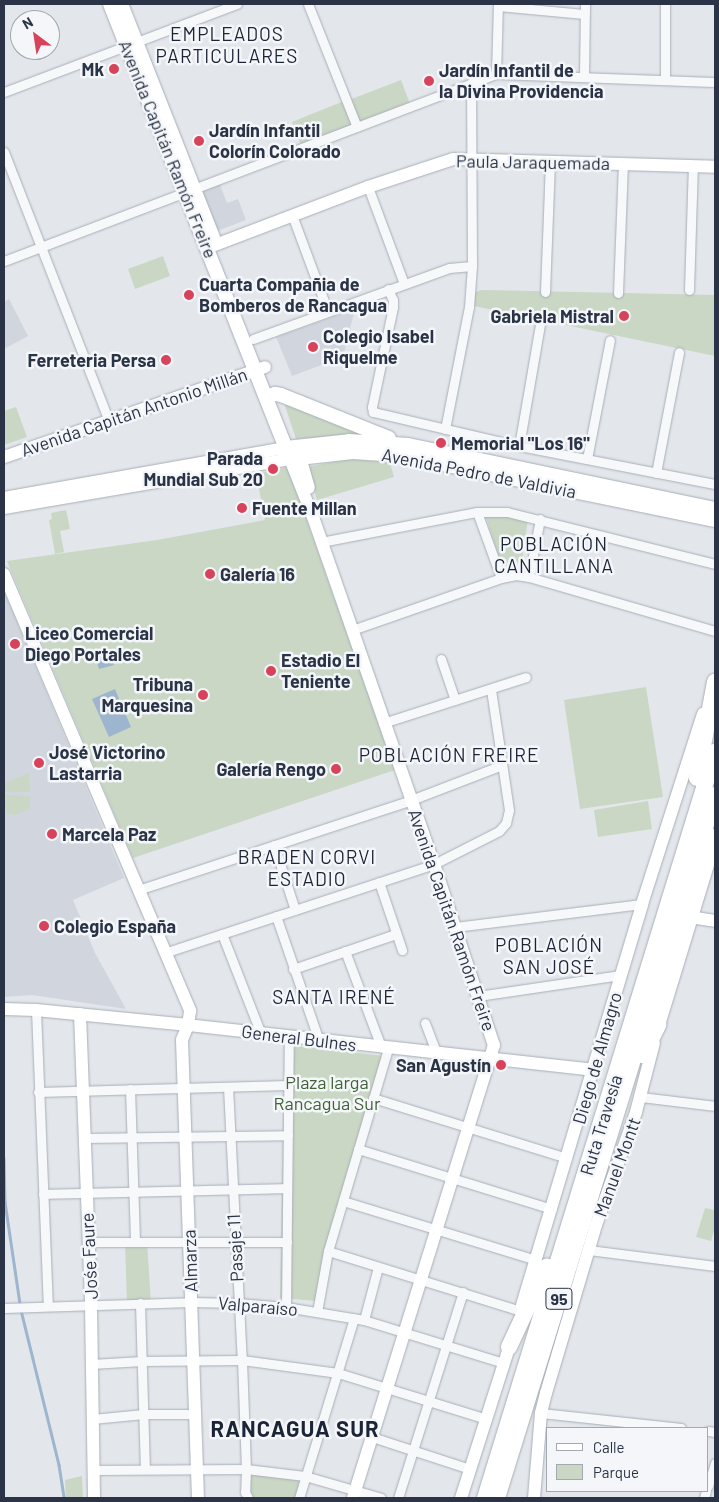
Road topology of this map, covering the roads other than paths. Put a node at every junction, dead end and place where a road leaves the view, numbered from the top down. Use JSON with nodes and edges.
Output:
{"nodes":[{"id":1,"x":110,"y":4,"type":"edge"},
{"id":2,"x":122,"y":4,"type":"edge"},
{"id":3,"x":237,"y":4,"type":"edge"},
{"id":4,"x":308,"y":4,"type":"edge"},
{"id":5,"x":585,"y":4,"type":"edge"},
{"id":6,"x":665,"y":4,"type":"edge"},
{"id":7,"x":498,"y":5,"type":"edge"},
{"id":8,"x":215,"y":8,"type":"edge"},
{"id":9,"x":584,"y":14,"type":"junction"},
{"id":10,"x":131,"y":44,"type":"junction"},
{"id":11,"x":496,"y":74,"type":"junction"},
{"id":12,"x":584,"y":77,"type":"junction"},
{"id":13,"x":665,"y":80,"type":"junction"},
{"id":14,"x":715,"y":82,"type":"edge"},
{"id":15,"x":471,"y":84,"type":"junction"},
{"id":16,"x":4,"y":92,"type":"edge"},
{"id":17,"x":357,"y":127,"type":"junction"},
{"id":18,"x":4,"y":152,"type":"edge"},
{"id":19,"x":472,"y":159,"type":"junction"},
{"id":20,"x":550,"y":162,"type":"junction"},
{"id":21,"x":622,"y":163,"type":"junction"},
{"id":22,"x":694,"y":166,"type":"junction"},
{"id":23,"x":715,"y":167,"type":"edge"},
{"id":24,"x":368,"y":187,"type":"junction"},
{"id":25,"x":188,"y":191,"type":"junction"},
{"id":26,"x":292,"y":215,"type":"junction"},
{"id":27,"x":216,"y":245,"type":"junction"},
{"id":28,"x":41,"y":247,"type":"junction"},
{"id":29,"x":4,"y":261,"type":"edge"},
{"id":30,"x":472,"y":266,"type":"junction"},
{"id":31,"x":225,"y":279,"type":"junction"},
{"id":32,"x":404,"y":284,"type":"junction"},
{"id":33,"x":388,"y":289,"type":"junction"},
{"id":34,"x":689,"y":290,"type":"dead end"},
{"id":35,"x":545,"y":292,"type":"dead end"},
{"id":36,"x":618,"y":293,"type":"dead end"},
{"id":37,"x":328,"y":312,"type":"junction"},
{"id":38,"x":540,"y":325,"type":"dead end"},
{"id":39,"x":253,"y":339,"type":"junction"},
{"id":40,"x":610,"y":340,"type":"dead end"},
{"id":41,"x":679,"y":352,"type":"dead end"},
{"id":42,"x":260,"y":369,"type":"junction"},
{"id":43,"x":271,"y":396,"type":"junction"},
{"id":44,"x":109,"y":421,"type":"junction"},
{"id":45,"x":445,"y":429,"type":"junction"},
{"id":46,"x":408,"y":445,"type":"junction"},
{"id":47,"x":518,"y":446,"type":"junction"},
{"id":48,"x":293,"y":453,"type":"junction"},
{"id":49,"x":4,"y":457,"type":"edge"},
{"id":50,"x":587,"y":459,"type":"junction"},
{"id":51,"x":656,"y":473,"type":"junction"},
{"id":52,"x":715,"y":484,"type":"edge"},
{"id":53,"x":642,"y":494,"type":"junction"},
{"id":54,"x":4,"y":498,"type":"edge"},
{"id":55,"x":715,"y":501,"type":"edge"},
{"id":56,"x":4,"y":508,"type":"edge"},
{"id":57,"x":715,"y":509,"type":"edge"},
{"id":58,"x":477,"y":512,"type":"junction"},
{"id":59,"x":540,"y":519,"type":"junction"},
{"id":60,"x":715,"y":520,"type":"edge"},
{"id":61,"x":321,"y":542,"type":"junction"},
{"id":62,"x":715,"y":564,"type":"edge"},
{"id":63,"x":4,"y":574,"type":"edge"},
{"id":64,"x":529,"y":577,"type":"junction"},
{"id":65,"x":501,"y":578,"type":"junction"},
{"id":66,"x":352,"y":630,"type":"junction"},
{"id":67,"x":715,"y":631,"type":"edge"},
{"id":68,"x":441,"y":659,"type":"dead end"},
{"id":69,"x":715,"y":676,"type":"edge"},
{"id":70,"x":526,"y":677,"type":"dead end"},
{"id":71,"x":715,"y":682,"type":"edge"},
{"id":72,"x":491,"y":689,"type":"junction"},
{"id":73,"x":455,"y":700,"type":"junction"},
{"id":74,"x":383,"y":723,"type":"junction"},
{"id":75,"x":715,"y":752,"type":"edge"},
{"id":76,"x":502,"y":765,"type":"junction"},
{"id":77,"x":715,"y":795,"type":"edge"},
{"id":78,"x":411,"y":800,"type":"junction"},
{"id":79,"x":715,"y":839,"type":"edge"},
{"id":80,"x":686,"y":844,"type":"junction"},
{"id":81,"x":274,"y":845,"type":"junction"},
{"id":82,"x":434,"y":864,"type":"junction"},
{"id":83,"x":379,"y":882,"type":"junction"},
{"id":84,"x":138,"y":890,"type":"junction"},
{"id":85,"x":642,"y":904,"type":"junction"},
{"id":86,"x":295,"y":910,"type":"junction"},
{"id":87,"x":276,"y":916,"type":"junction"},
{"id":88,"x":690,"y":917,"type":"junction"},
{"id":89,"x":715,"y":920,"type":"edge"},
{"id":90,"x":455,"y":927,"type":"junction"},
{"id":91,"x":222,"y":934,"type":"junction"},
{"id":92,"x":396,"y":934,"type":"junction"},
{"id":93,"x":402,"y":950,"type":"dead end"},
{"id":94,"x":345,"y":951,"type":"junction"},
{"id":95,"x":164,"y":953,"type":"junction"},
{"id":96,"x":293,"y":969,"type":"junction"},
{"id":97,"x":620,"y":975,"type":"junction"},
{"id":98,"x":478,"y":996,"type":"junction"},
{"id":99,"x":4,"y":1009,"type":"edge"},
{"id":100,"x":36,"y":1010,"type":"junction"},
{"id":101,"x":80,"y":1014,"type":"junction"},
{"id":102,"x":425,"y":1023,"type":"dead end"},
{"id":103,"x":188,"y":1025,"type":"junction"},
{"id":104,"x":658,"y":1025,"type":"junction"},
{"id":105,"x":261,"y":1034,"type":"junction"},
{"id":106,"x":289,"y":1037,"type":"junction"},
{"id":107,"x":319,"y":1041,"type":"junction"},
{"id":108,"x":385,"y":1048,"type":"junction"},
{"id":109,"x":436,"y":1054,"type":"junction"},
{"id":110,"x":490,"y":1059,"type":"junction"},
{"id":111,"x":594,"y":1070,"type":"junction"},
{"id":112,"x":288,"y":1085,"type":"junction"},
{"id":113,"x":185,"y":1087,"type":"junction"},
{"id":114,"x":228,"y":1087,"type":"junction"},
{"id":115,"x":130,"y":1089,"type":"junction"},
{"id":116,"x":83,"y":1090,"type":"junction"},
{"id":117,"x":38,"y":1092,"type":"junction"},
{"id":118,"x":641,"y":1097,"type":"junction"},
{"id":119,"x":373,"y":1098,"type":"junction"},
{"id":120,"x":621,"y":1100,"type":"junction"},
{"id":121,"x":715,"y":1106,"type":"edge"},
{"id":122,"x":469,"y":1128,"type":"junction"},
{"id":123,"x":230,"y":1135,"type":"junction"},
{"id":124,"x":288,"y":1135,"type":"junction"},
{"id":125,"x":131,"y":1136,"type":"junction"},
{"id":126,"x":186,"y":1136,"type":"junction"},
{"id":127,"x":84,"y":1138,"type":"junction"},
{"id":128,"x":358,"y":1149,"type":"junction"},
{"id":129,"x":567,"y":1158,"type":"junction"},
{"id":130,"x":453,"y":1178,"type":"junction"},
{"id":131,"x":287,"y":1188,"type":"junction"},
{"id":132,"x":233,"y":1189,"type":"junction"},
{"id":133,"x":188,"y":1190,"type":"junction"},
{"id":134,"x":133,"y":1192,"type":"junction"},
{"id":135,"x":43,"y":1194,"type":"junction"},
{"id":136,"x":86,"y":1194,"type":"junction"},
{"id":137,"x":343,"y":1201,"type":"junction"},
{"id":138,"x":575,"y":1208,"type":"junction"},
{"id":139,"x":552,"y":1209,"type":"junction"},
{"id":140,"x":438,"y":1229,"type":"junction"},
{"id":141,"x":87,"y":1242,"type":"junction"},
{"id":142,"x":135,"y":1242,"type":"junction"},
{"id":143,"x":190,"y":1242,"type":"junction"},
{"id":144,"x":235,"y":1242,"type":"junction"},
{"id":145,"x":286,"y":1242,"type":"junction"},
{"id":146,"x":588,"y":1250,"type":"junction"},
{"id":147,"x":328,"y":1251,"type":"junction"},
{"id":148,"x":536,"y":1260,"type":"junction"},
{"id":149,"x":378,"y":1266,"type":"junction"},
{"id":150,"x":715,"y":1266,"type":"edge"},
{"id":151,"x":422,"y":1280,"type":"junction"},
{"id":152,"x":463,"y":1292,"type":"junction"},
{"id":153,"x":192,"y":1302,"type":"junction"},
{"id":154,"x":238,"y":1302,"type":"junction"},
{"id":155,"x":140,"y":1303,"type":"junction"},
{"id":156,"x":48,"y":1306,"type":"junction"},
{"id":157,"x":91,"y":1306,"type":"junction"},
{"id":158,"x":286,"y":1307,"type":"junction"},
{"id":159,"x":4,"y":1308,"type":"edge"},
{"id":160,"x":520,"y":1310,"type":"junction"},
{"id":161,"x":317,"y":1312,"type":"junction"},
{"id":162,"x":354,"y":1318,"type":"junction"},
{"id":163,"x":364,"y":1320,"type":"junction"},
{"id":164,"x":405,"y":1333,"type":"junction"},
{"id":165,"x":445,"y":1345,"type":"junction"},
{"id":166,"x":507,"y":1355,"type":"junction"},
{"id":167,"x":242,"y":1360,"type":"junction"},
{"id":168,"x":142,"y":1361,"type":"junction"},
{"id":169,"x":194,"y":1361,"type":"junction"},
{"id":170,"x":91,"y":1364,"type":"junction"},
{"id":171,"x":338,"y":1373,"type":"junction"},
{"id":172,"x":387,"y":1388,"type":"junction"},
{"id":173,"x":427,"y":1400,"type":"junction"},
{"id":174,"x":541,"y":1413,"type":"junction"},
{"id":175,"x":144,"y":1414,"type":"junction"},
{"id":176,"x":195,"y":1414,"type":"junction"},
{"id":177,"x":92,"y":1419,"type":"junction"},
{"id":178,"x":487,"y":1419,"type":"junction"},
{"id":179,"x":672,"y":1427,"type":"edge"},
{"id":180,"x":372,"y":1437,"type":"junction"},
{"id":181,"x":412,"y":1450,"type":"junction"},
{"id":182,"x":715,"y":1463,"type":"edge"},
{"id":183,"x":145,"y":1468,"type":"junction"},
{"id":184,"x":197,"y":1468,"type":"junction"},
{"id":185,"x":246,"y":1469,"type":"junction"},
{"id":186,"x":470,"y":1469,"type":"junction"},
{"id":187,"x":94,"y":1470,"type":"junction"},
{"id":188,"x":305,"y":1476,"type":"junction"},
{"id":189,"x":709,"y":1483,"type":"edge"},
{"id":190,"x":354,"y":1494,"type":"edge"},
{"id":191,"x":94,"y":1498,"type":"edge"},
{"id":192,"x":198,"y":1498,"type":"edge"},
{"id":193,"x":248,"y":1498,"type":"edge"},
{"id":194,"x":299,"y":1498,"type":"edge"},
{"id":195,"x":380,"y":1498,"type":"edge"},
{"id":196,"x":398,"y":1498,"type":"edge"},
{"id":197,"x":461,"y":1498,"type":"edge"},
{"id":198,"x":485,"y":1498,"type":"edge"},
{"id":199,"x":497,"y":1498,"type":"edge"},
{"id":200,"x":534,"y":1498,"type":"edge"}],
"edges":[{"from":1,"to":10,"type":"main road","name":"Avenida Capitán Ramón Freire"},
{"from":2,"to":10,"type":"main road","name":"Avenida Capitán Ramón Freire"},
{"from":3,"to":8,"type":"street"},
{"from":4,"to":17,"type":"street"},
{"from":5,"to":9,"type":"street"},
{"from":6,"to":13,"type":"street"},
{"from":7,"to":9,"type":"street"},
{"from":7,"to":11,"type":"street"},
{"from":8,"to":10,"type":"street"},
{"from":9,"to":12,"type":"street"},
{"from":10,"to":16,"type":"street"},
{"from":10,"to":25,"type":"main road","name":"Avenida Capitán Ramón Freire"},
{"from":11,"to":12,"type":"street"},
{"from":11,"to":15,"type":"street"},
{"from":12,"to":13,"type":"street"},
{"from":13,"to":14,"type":"street"},
{"from":15,"to":17,"type":"street"},
{"from":15,"to":19,"type":"street"},
{"from":17,"to":25,"type":"street"},
{"from":18,"to":28,"type":"street"},
{"from":19,"to":20,"type":"main road","name":"Paula Jaraquemada"},
{"from":19,"to":24,"type":"main road","name":"Paula Jaraquemada"},
{"from":19,"to":30,"type":"street"},
{"from":20,"to":21,"type":"main road","name":"Paula Jaraquemada"},
{"from":20,"to":35,"type":"street"},
{"from":21,"to":22,"type":"main road","name":"Paula Jaraquemada"},
{"from":21,"to":36,"type":"street"},
{"from":22,"to":23,"type":"main road","name":"Paula Jaraquemada"},
{"from":22,"to":34,"type":"street"},
{"from":24,"to":26,"type":"main road","name":"Paula Jaraquemada"},
{"from":24,"to":32,"type":"street"},
{"from":25,"to":27,"type":"main road","name":"Avenida Capitán Ramón Freire"},
{"from":25,"to":28,"type":"street"},
{"from":25,"to":31,"type":"main road","name":"Avenida Capitán Ramón Freire"},
{"from":26,"to":27,"type":"main road","name":"Paula Jaraquemada"},
{"from":26,"to":37,"type":"street"},
{"from":27,"to":31,"type":"main road","name":"Avenida Capitán Ramón Freire"},
{"from":28,"to":29,"type":"street"},
{"from":28,"to":44,"type":"street"},
{"from":30,"to":32,"type":"street"},
{"from":30,"to":45,"type":"street"},
{"from":31,"to":39,"type":"main road","name":"Avenida Capitán Ramón Freire"},
{"from":31,"to":42,"type":"main road","name":"Avenida Capitán Ramón Freire"},
{"from":32,"to":33,"type":"street"},
{"from":33,"to":37,"type":"street"},
{"from":33,"to":45,"type":"street"},
{"from":37,"to":39,"type":"street"},
{"from":38,"to":47,"type":"street"},
{"from":39,"to":42,"type":"main road","name":"Avenida Capitán Ramón Freire"},
{"from":40,"to":50,"type":"street"},
{"from":41,"to":51,"type":"street"},
{"from":42,"to":43,"type":"main road","name":"Avenida Capitán Ramón Freire"},
{"from":42,"to":44,"type":"main road","name":"Avenida Capitán Antonio Millán"},
{"from":43,"to":46,"type":"main road","name":"Avenida Pedro de Valdivia"},
{"from":43,"to":48,"type":"main road","name":"Avenida Capitán Ramón Freire"},
{"from":44,"to":49,"type":"main road","name":"Avenida Capitán Antonio Millán"},
{"from":45,"to":47,"type":"street"},
{"from":46,"to":48,"type":"main road","name":"Avenida Pedro de Valdivia"},
{"from":46,"to":53,"type":"main road","name":"Avenida Pedro de Valdivia"},
{"from":47,"to":50,"type":"street"},
{"from":48,"to":54,"type":"main road","name":"Avenida Pedro de Valdivia"},
{"from":48,"to":56,"type":"main road","name":"Avenida Pedro de Valdivia"},
{"from":48,"to":60,"type":"main road","name":"Avenida Pedro de Valdivia"},
{"from":48,"to":61,"type":"main road","name":"Avenida Capitán Ramón Freire"},
{"from":50,"to":51,"type":"street"},
{"from":51,"to":52,"type":"street"},
{"from":53,"to":55,"type":"main road"},
{"from":53,"to":57,"type":"main road","name":"Avenida Pedro de Valdivia"},
{"from":58,"to":59,"type":"street"},
{"from":58,"to":61,"type":"street"},
{"from":58,"to":65,"type":"street"},
{"from":59,"to":62,"type":"street"},
{"from":59,"to":64,"type":"street"},
{"from":61,"to":66,"type":"main road","name":"Avenida Capitán Ramón Freire"},
{"from":63,"to":84,"type":"main road","name":"Almarza"},
{"from":64,"to":65,"type":"street"},
{"from":64,"to":67,"type":"street"},
{"from":65,"to":66,"type":"street"},
{"from":66,"to":74,"type":"main road","name":"Avenida Capitán Ramón Freire"},
{"from":68,"to":73,"type":"street"},
{"from":69,"to":85,"type":"main road","name":"Diego de Almagro"},
{"from":70,"to":72,"type":"street"},
{"from":71,"to":80,"type":"highway"},
{"from":72,"to":73,"type":"street"},
{"from":72,"to":76,"type":"street"},
{"from":73,"to":74,"type":"street"},
{"from":74,"to":78,"type":"main road","name":"Avenida Capitán Ramón Freire"},
{"from":75,"to":80,"type":"highway","name":"Ruta Travesía","number":"95"},
{"from":76,"to":78,"type":"street"},
{"from":76,"to":82,"type":"street"},
{"from":77,"to":120,"type":"highway","name":"Ruta Travesía","number":"95"},
{"from":78,"to":81,"type":"street"},
{"from":78,"to":82,"type":"main road","name":"Avenida Capitán Ramón Freire"},
{"from":79,"to":88,"type":"main road","name":"Manuel Montt"},
{"from":80,"to":138,"type":"highway","name":"Ruta Travesía","number":"95"},
{"from":81,"to":84,"type":"street"},
{"from":81,"to":86,"type":"street"},
{"from":82,"to":83,"type":"street"},
{"from":82,"to":90,"type":"main road","name":"Avenida Capitán Ramón Freire"},
{"from":83,"to":86,"type":"street"},
{"from":83,"to":92,"type":"street"},
{"from":84,"to":95,"type":"main road","name":"Almarza"},
{"from":85,"to":90,"type":"street"},
{"from":85,"to":97,"type":"main road","name":"Diego de Almagro"},
{"from":86,"to":87,"type":"street"},
{"from":87,"to":91,"type":"street"},
{"from":87,"to":96,"type":"street"},
{"from":88,"to":89,"type":"main road"},
{"from":88,"to":104,"type":"main road","name":"Manuel Montt"},
{"from":90,"to":98,"type":"main road","name":"Avenida Capitán Ramón Freire"},
{"from":91,"to":95,"type":"street"},
{"from":91,"to":105,"type":"street"},
{"from":92,"to":93,"type":"street"},
{"from":92,"to":94,"type":"street"},
{"from":94,"to":96,"type":"street"},
{"from":94,"to":108,"type":"street"},
{"from":95,"to":103,"type":"main road","name":"Almarza"},
{"from":96,"to":107,"type":"street"},
{"from":97,"to":98,"type":"street"},
{"from":97,"to":111,"type":"main road","name":"Diego de Almagro"},
{"from":98,"to":110,"type":"main road","name":"Avenida Capitán Ramón Freire"},
{"from":99,"to":100,"type":"main road","name":"General Bulnes"},
{"from":100,"to":101,"type":"main road","name":"General Bulnes"},
{"from":100,"to":117,"type":"street"},
{"from":101,"to":103,"type":"main road","name":"General Bulnes"},
{"from":101,"to":116,"type":"main road","name":"Jośe Faure"},
{"from":102,"to":109,"type":"street"},
{"from":103,"to":105,"type":"main road","name":"General Bulnes"},
{"from":103,"to":113,"type":"main road","name":"Almarza"},
{"from":104,"to":118,"type":"main road","name":"Manuel Montt"},
{"from":104,"to":120,"type":"highway"},
{"from":105,"to":106,"type":"main road","name":"General Bulnes"},
{"from":106,"to":107,"type":"main road","name":"General Bulnes"},
{"from":106,"to":112,"type":"street"},
{"from":107,"to":108,"type":"main road","name":"General Bulnes"},
{"from":108,"to":109,"type":"main road","name":"General Bulnes"},
{"from":108,"to":119,"type":"street"},
{"from":109,"to":110,"type":"main road","name":"General Bulnes"},
{"from":110,"to":111,"type":"main road","name":"General Bulnes"},
{"from":110,"to":122,"type":"main road","name":"Avenida Capitán Ramón Freire"},
{"from":111,"to":129,"type":"main road","name":"Diego de Almagro"},
{"from":112,"to":114,"type":"street"},
{"from":112,"to":124,"type":"street"},
{"from":113,"to":114,"type":"street"},
{"from":113,"to":115,"type":"street"},
{"from":113,"to":126,"type":"main road","name":"Almarza"},
{"from":114,"to":123,"type":"street","name":"Pasaje 11"},
{"from":115,"to":116,"type":"street"},
{"from":115,"to":125,"type":"street"},
{"from":116,"to":117,"type":"street"},
{"from":116,"to":127,"type":"main road","name":"Jośe Faure"},
{"from":117,"to":135,"type":"street"},
{"from":118,"to":121,"type":"street"},
{"from":118,"to":146,"type":"main road","name":"Manuel Montt"},
{"from":119,"to":122,"type":"street"},
{"from":119,"to":128,"type":"street"},
{"from":120,"to":199,"type":"highway","name":"Ruta Travesía","number":"95"},
{"from":122,"to":129,"type":"street"},
{"from":122,"to":130,"type":"main road","name":"Avenida Capitán Ramón Freire"},
{"from":123,"to":124,"type":"street"},
{"from":123,"to":126,"type":"street"},
{"from":123,"to":132,"type":"street","name":"Pasaje 11"},
{"from":124,"to":131,"type":"street"},
{"from":125,"to":126,"type":"street"},
{"from":125,"to":127,"type":"street"},
{"from":125,"to":134,"type":"street"},
{"from":126,"to":133,"type":"main road","name":"Almarza"},
{"from":127,"to":136,"type":"main road","name":"Jośe Faure"},
{"from":128,"to":130,"type":"street"},
{"from":128,"to":137,"type":"street"},
{"from":129,"to":139,"type":"main road","name":"Diego de Almagro"},
{"from":130,"to":139,"type":"street"},
{"from":130,"to":140,"type":"main road","name":"Avenida Capitán Ramón Freire"},
{"from":131,"to":132,"type":"street"},
{"from":131,"to":145,"type":"street"},
{"from":132,"to":133,"type":"street"},
{"from":132,"to":144,"type":"street","name":"Pasaje 11"},
{"from":133,"to":134,"type":"street"},
{"from":133,"to":143,"type":"main road","name":"Almarza"},
{"from":134,"to":136,"type":"street"},
{"from":134,"to":142,"type":"street"},
{"from":135,"to":136,"type":"street"},
{"from":135,"to":156,"type":"street"},
{"from":136,"to":141,"type":"main road","name":"Jośe Faure"},
{"from":137,"to":140,"type":"street"},
{"from":137,"to":147,"type":"street"},
{"from":138,"to":166,"type":"highway"},
{"from":138,"to":198,"type":"highway","name":"Ruta Travesía","number":"95"},
{"from":139,"to":148,"type":"main road","name":"Diego de Almagro"},
{"from":140,"to":148,"type":"street"},
{"from":140,"to":151,"type":"main road","name":"Avenida Capitán Ramón Freire"},
{"from":141,"to":142,"type":"street"},
{"from":141,"to":157,"type":"main road","name":"Jośe Faure"},
{"from":142,"to":143,"type":"street"},
{"from":143,"to":144,"type":"street"},
{"from":143,"to":153,"type":"main road","name":"Almarza"},
{"from":144,"to":145,"type":"street"},
{"from":144,"to":154,"type":"street","name":"Pasaje 11"},
{"from":145,"to":158,"type":"street"},
{"from":146,"to":150,"type":"street"},
{"from":146,"to":174,"type":"main road","name":"Manuel Montt"},
{"from":147,"to":149,"type":"street"},
{"from":147,"to":161,"type":"street"},
{"from":148,"to":160,"type":"main road","name":"Diego de Almagro"},
{"from":149,"to":151,"type":"street"},
{"from":149,"to":163,"type":"street"},
{"from":151,"to":152,"type":"street"},
{"from":151,"to":164,"type":"main road","name":"Avenida Capitán Ramón Freire"},
{"from":152,"to":160,"type":"street"},
{"from":152,"to":165,"type":"street"},
{"from":153,"to":154,"type":"street","name":"Valparaíso"},
{"from":153,"to":155,"type":"street","name":"Valparaíso"},
{"from":153,"to":169,"type":"main road","name":"Almarza"},
{"from":154,"to":158,"type":"street","name":"Valparaíso"},
{"from":154,"to":167,"type":"street","name":"Pasaje 11"},
{"from":155,"to":157,"type":"street","name":"Valparaíso"},
{"from":155,"to":168,"type":"street"},
{"from":156,"to":157,"type":"street","name":"Valparaíso"},
{"from":156,"to":159,"type":"street","name":"Valparaíso"},
{"from":157,"to":170,"type":"main road","name":"Jośe Faure"},
{"from":158,"to":161,"type":"street","name":"Valparaíso"},
{"from":160,"to":166,"type":"main road","name":"Diego de Almagro"},
{"from":161,"to":162,"type":"street","name":"Valparaíso"},
{"from":162,"to":163,"type":"street","name":"Valparaíso"},
{"from":162,"to":171,"type":"street"},
{"from":163,"to":164,"type":"street","name":"Valparaíso"},
{"from":164,"to":165,"type":"street","name":"Valparaíso"},
{"from":164,"to":172,"type":"main road","name":"Avenida Capitán Ramón Freire"},
{"from":165,"to":166,"type":"street","name":"Valparaíso"},
{"from":165,"to":173,"type":"street"},
{"from":166,"to":178,"type":"main road","name":"Diego de Almagro"},
{"from":167,"to":169,"type":"street"},
{"from":167,"to":171,"type":"street"},
{"from":167,"to":185,"type":"street","name":"Pasaje 11"},
{"from":168,"to":169,"type":"street"},
{"from":168,"to":170,"type":"street"},
{"from":168,"to":175,"type":"street"},
{"from":169,"to":176,"type":"main road","name":"Almarza"},
{"from":170,"to":177,"type":"main road","name":"Jośe Faure"},
{"from":171,"to":172,"type":"street"},
{"from":171,"to":188,"type":"street"},
{"from":172,"to":173,"type":"street"},
{"from":172,"to":180,"type":"main road","name":"Avenida Capitán Ramón Freire"},
{"from":173,"to":178,"type":"street"},
{"from":173,"to":181,"type":"street"},
{"from":174,"to":179,"type":"street"},
{"from":174,"to":200,"type":"main road","name":"Manuel Montt"},
{"from":175,"to":176,"type":"street"},
{"from":175,"to":177,"type":"street"},
{"from":175,"to":183,"type":"street"},
{"from":176,"to":184,"type":"main road","name":"Almarza"},
{"from":177,"to":187,"type":"main road","name":"Jośe Faure"},
{"from":178,"to":186,"type":"main road","name":"Diego de Almagro"},
{"from":180,"to":181,"type":"street"},
{"from":180,"to":190,"type":"main road","name":"Avenida Capitán Ramón Freire"},
{"from":181,"to":186,"type":"street"},
{"from":181,"to":196,"type":"street"},
{"from":182,"to":189,"type":"street"},
{"from":183,"to":184,"type":"street"},
{"from":183,"to":187,"type":"street"},
{"from":184,"to":185,"type":"street"},
{"from":184,"to":192,"type":"main road","name":"Almarza"},
{"from":185,"to":188,"type":"street"},
{"from":185,"to":193,"type":"street","name":"Pasaje 11"},
{"from":186,"to":197,"type":"main road","name":"Diego de Almagro"},
{"from":187,"to":191,"type":"main road","name":"Jośe Faure"},
{"from":188,"to":190,"type":"street"},
{"from":188,"to":194,"type":"street"},
{"from":190,"to":195,"type":"street"}]}
